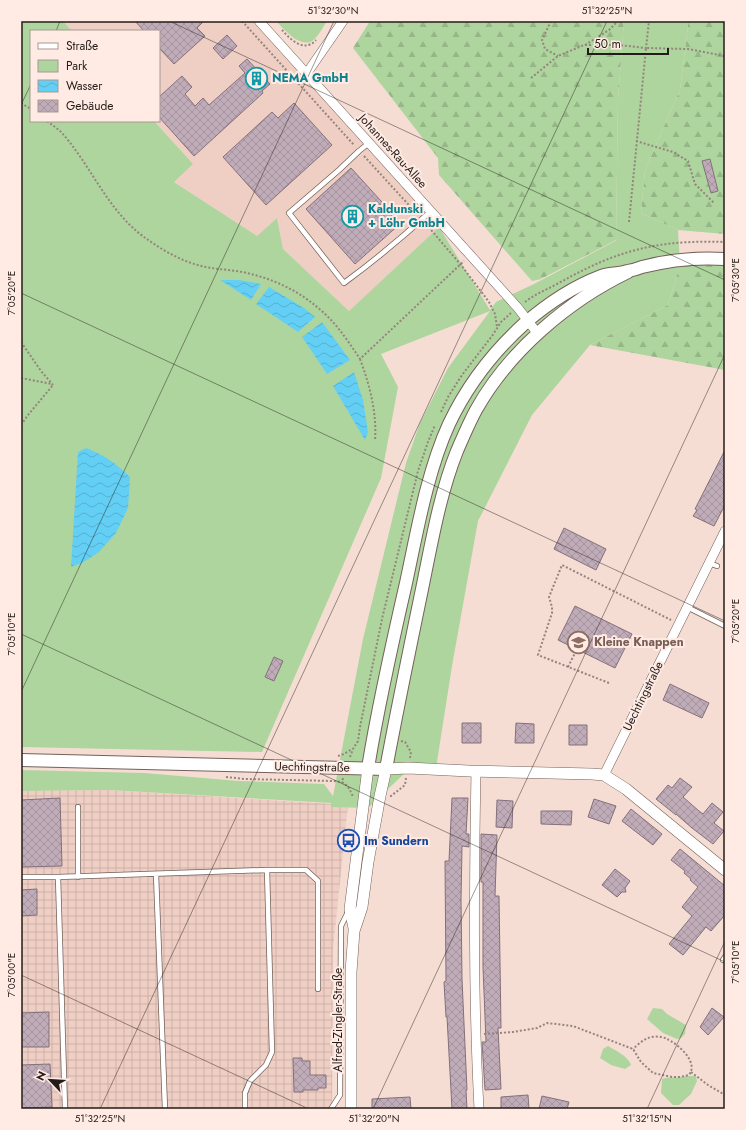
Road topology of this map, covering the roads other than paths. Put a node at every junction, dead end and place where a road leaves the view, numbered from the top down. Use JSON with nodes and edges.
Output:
{"nodes":[{"id":1,"x":259,"y":21,"type":"edge"},
{"id":2,"x":343,"y":21,"type":"edge"},
{"id":3,"x":307,"y":73,"type":"junction"},
{"id":4,"x":370,"y":143,"type":"junction"},
{"id":5,"x":431,"y":211,"type":"junction"},
{"id":6,"x":725,"y":259,"type":"edge"},
{"id":7,"x":628,"y":272,"type":"junction"},
{"id":8,"x":528,"y":321,"type":"junction"},
{"id":9,"x":538,"y":334,"type":"junction"},
{"id":10,"x":725,"y":531,"type":"edge"},
{"id":11,"x":687,"y":607,"type":"junction"},
{"id":12,"x":725,"y":626,"type":"edge"},
{"id":13,"x":21,"y":760,"type":"edge"},
{"id":14,"x":368,"y":768,"type":"junction"},
{"id":15,"x":386,"y":768,"type":"junction"},
{"id":16,"x":476,"y":771,"type":"junction"},
{"id":17,"x":604,"y":775,"type":"junction"},
{"id":18,"x":78,"y":807,"type":"dead end"},
{"id":19,"x":267,"y":870,"type":"junction"},
{"id":20,"x":725,"y":870,"type":"edge"},
{"id":21,"x":156,"y":874,"type":"junction"},
{"id":22,"x":78,"y":876,"type":"junction"},
{"id":23,"x":21,"y":877,"type":"edge"},
{"id":24,"x":58,"y":877,"type":"junction"},
{"id":25,"x":350,"y":909,"type":"junction"},
{"id":26,"x":354,"y":930,"type":"junction"},
{"id":27,"x":318,"y":989,"type":"dead end"},
{"id":28,"x":65,"y":1109,"type":"edge"},
{"id":29,"x":165,"y":1109,"type":"edge"},
{"id":30,"x":245,"y":1109,"type":"edge"},
{"id":31,"x":332,"y":1109,"type":"edge"},
{"id":32,"x":351,"y":1109,"type":"edge"},
{"id":33,"x":479,"y":1109,"type":"edge"}],
"edges":[{"from":1,"to":3,"type":"street","name":"Johannes-Rau-Allee"},
{"from":2,"to":3,"type":"street"},
{"from":3,"to":4,"type":"street","name":"Johannes-Rau-Allee"},
{"from":4,"to":5,"type":"street","name":"Johannes-Rau-Allee"},
{"from":4,"to":5,"type":"lane"},
{"from":5,"to":8,"type":"street","name":"Johannes-Rau-Allee"},
{"from":6,"to":7,"type":"main road"},
{"from":7,"to":8,"type":"main road"},
{"from":7,"to":9,"type":"main road"},
{"from":8,"to":9,"type":"street","name":"Johannes-Rau-Allee"},
{"from":8,"to":14,"type":"main road"},
{"from":9,"to":15,"type":"main road"},
{"from":10,"to":11,"type":"street","name":"Uechtingstraße"},
{"from":11,"to":12,"type":"lane"},
{"from":11,"to":17,"type":"street","name":"Uechtingstraße"},
{"from":13,"to":14,"type":"main road","name":"Uechtingstraße"},
{"from":14,"to":15,"type":"main road","name":"Uechtingstraße"},
{"from":14,"to":25,"type":"street","name":"Alfred-Zingler-Straße"},
{"from":15,"to":16,"type":"street","name":"Uechtingstraße"},
{"from":15,"to":26,"type":"street","name":"Alfred-Zingler-Straße"},
{"from":16,"to":17,"type":"street","name":"Uechtingstraße"},
{"from":16,"to":33,"type":"street"},
{"from":17,"to":20,"type":"street","name":"Uechtingstraße"},
{"from":18,"to":22,"type":"lane"},
{"from":19,"to":21,"type":"lane"},
{"from":19,"to":27,"type":"lane"},
{"from":19,"to":30,"type":"lane"},
{"from":21,"to":22,"type":"lane"},
{"from":21,"to":29,"type":"lane"},
{"from":22,"to":24,"type":"lane"},
{"from":23,"to":24,"type":"lane"},
{"from":24,"to":28,"type":"lane"},
{"from":25,"to":26,"type":"street","name":"Alfred-Zingler-Straße"},
{"from":25,"to":31,"type":"lane"},
{"from":26,"to":32,"type":"street","name":"Alfred-Zingler-Straße"}]}
